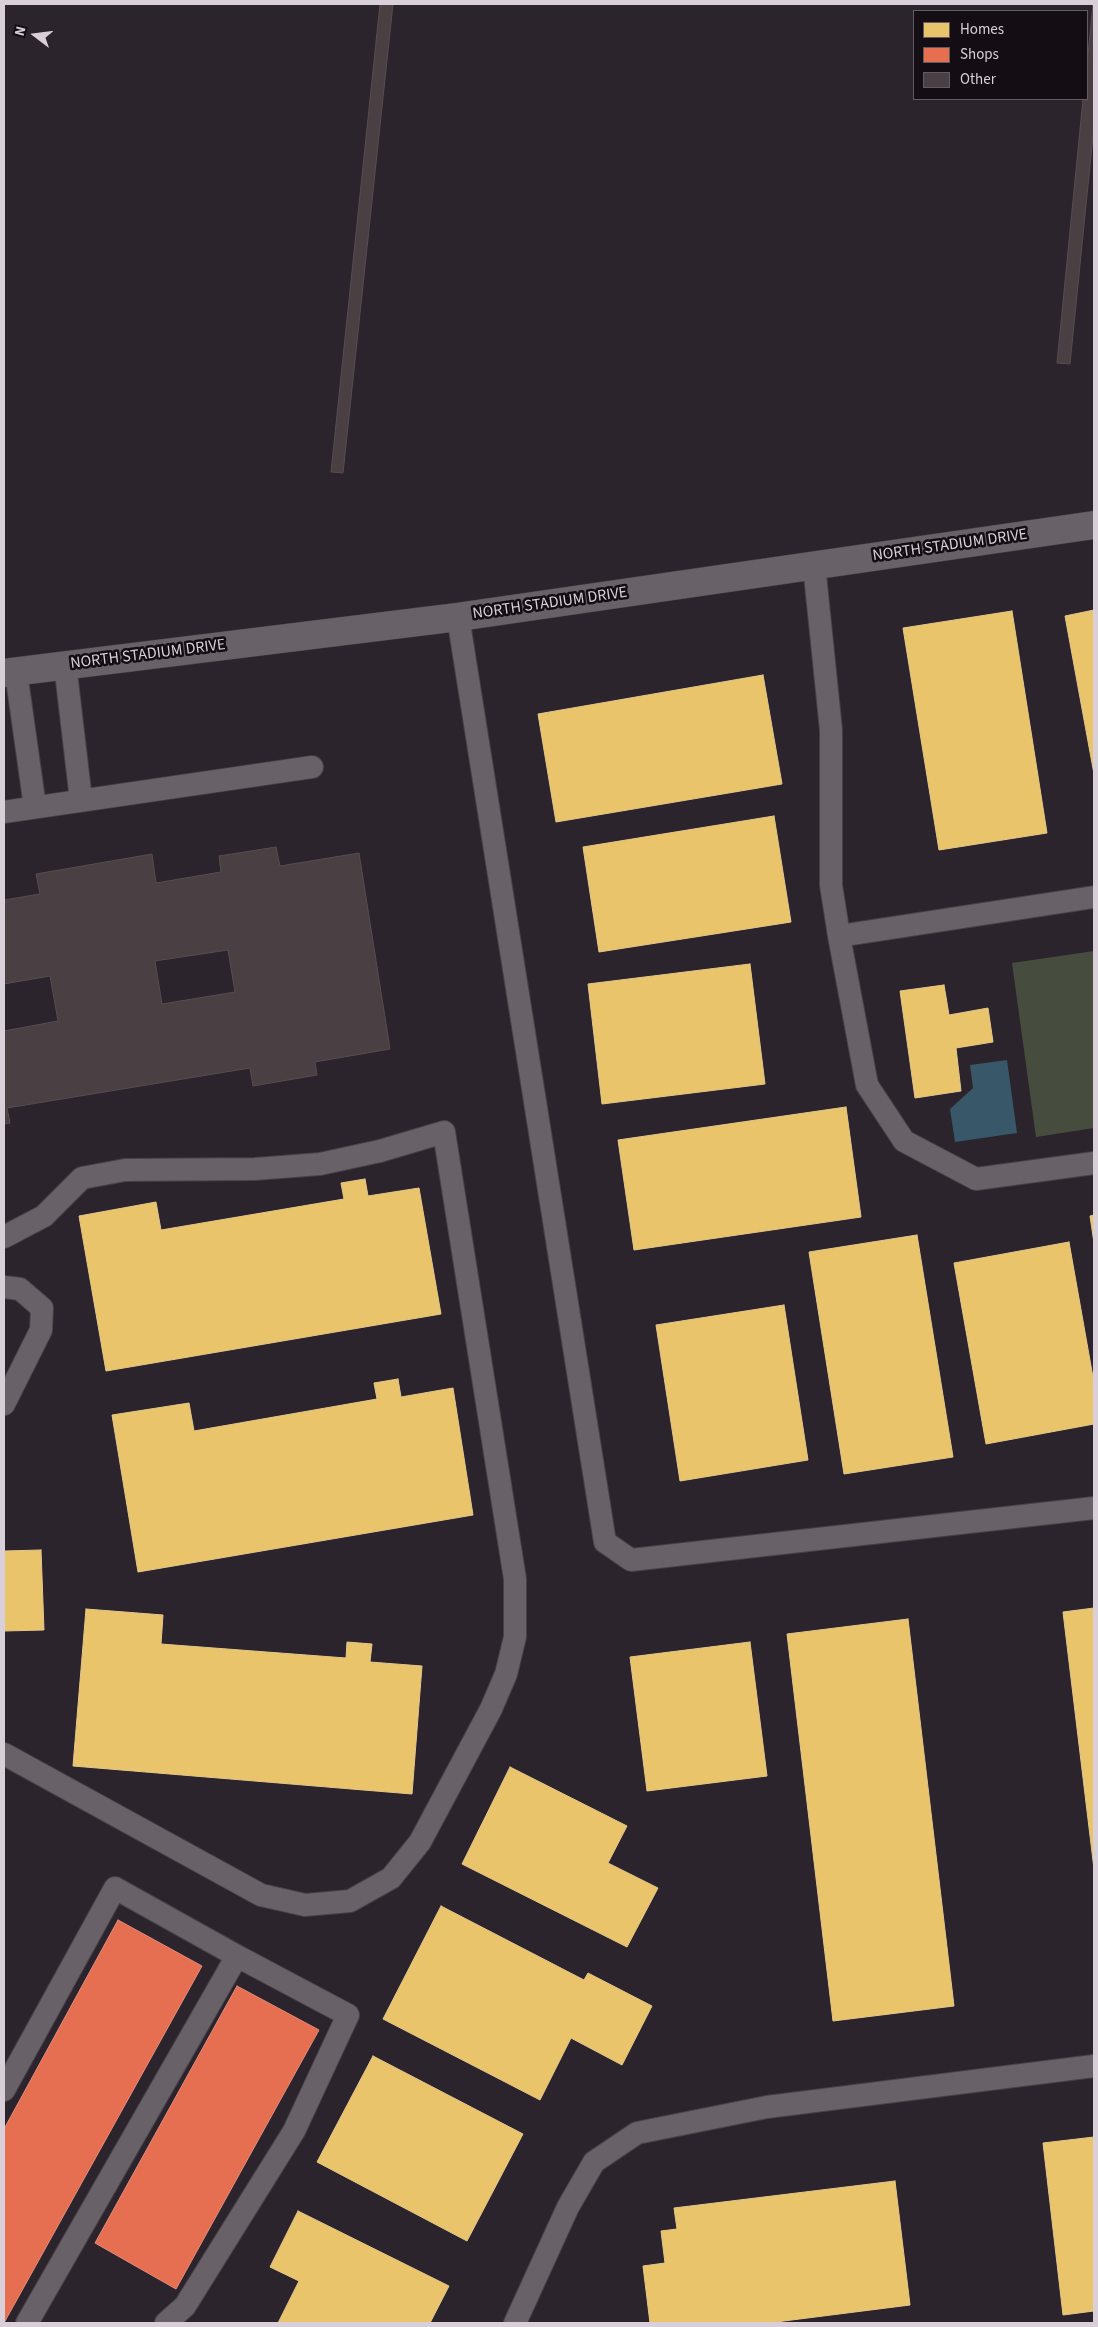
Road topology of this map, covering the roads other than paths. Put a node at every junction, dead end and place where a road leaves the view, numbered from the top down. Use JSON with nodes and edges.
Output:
{"nodes":[{"id":1,"x":1094,"y":525,"type":"edge"},
{"id":2,"x":814,"y":565,"type":"junction"},
{"id":3,"x":458,"y":617,"type":"junction"},
{"id":4,"x":65,"y":664,"type":"junction"},
{"id":5,"x":10,"y":672,"type":"edge"},
{"id":6,"x":312,"y":767,"type":"dead end"},
{"id":7,"x":81,"y":800,"type":"junction"},
{"id":8,"x":34,"y":807,"type":"junction"},
{"id":9,"x":4,"y":812,"type":"edge"},
{"id":10,"x":1094,"y":897,"type":"edge"},
{"id":11,"x":839,"y":936,"type":"junction"},
{"id":12,"x":1094,"y":1163,"type":"edge"},
{"id":13,"x":4,"y":1237,"type":"edge"},
{"id":14,"x":4,"y":1287,"type":"edge"},
{"id":15,"x":4,"y":1404,"type":"edge"},
{"id":16,"x":1094,"y":1508,"type":"edge"},
{"id":17,"x":4,"y":1754,"type":"edge"},
{"id":18,"x":237,"y":1956,"type":"junction"},
{"id":19,"x":12,"y":2054,"type":"edge"},
{"id":20,"x":1094,"y":2066,"type":"edge"},
{"id":21,"x":4,"y":2090,"type":"edge"},
{"id":22,"x":27,"y":2323,"type":"edge"},
{"id":23,"x":166,"y":2323,"type":"edge"},
{"id":24,"x":515,"y":2323,"type":"edge"}],
"edges":[{"from":1,"to":2,"type":"street","name":"NORTH STADIUM DRIVE"},
{"from":2,"to":3,"type":"street","name":"NORTH STADIUM DRIVE"},
{"from":2,"to":11,"type":"lane"},
{"from":3,"to":4,"type":"street","name":"NORTH STADIUM DRIVE"},
{"from":3,"to":16,"type":"lane"},
{"from":4,"to":5,"type":"street","name":"NORTH STADIUM DRIVE"},
{"from":4,"to":7,"type":"lane"},
{"from":5,"to":8,"type":"lane"},
{"from":6,"to":7,"type":"lane"},
{"from":7,"to":8,"type":"lane"},
{"from":8,"to":9,"type":"lane"},
{"from":10,"to":11,"type":"lane"},
{"from":11,"to":12,"type":"lane"},
{"from":13,"to":17,"type":"lane"},
{"from":14,"to":15,"type":"lane"},
{"from":18,"to":19,"type":"lane"},
{"from":18,"to":22,"type":"lane"},
{"from":18,"to":23,"type":"lane"},
{"from":19,"to":21,"type":"lane"},
{"from":20,"to":24,"type":"lane"}]}
